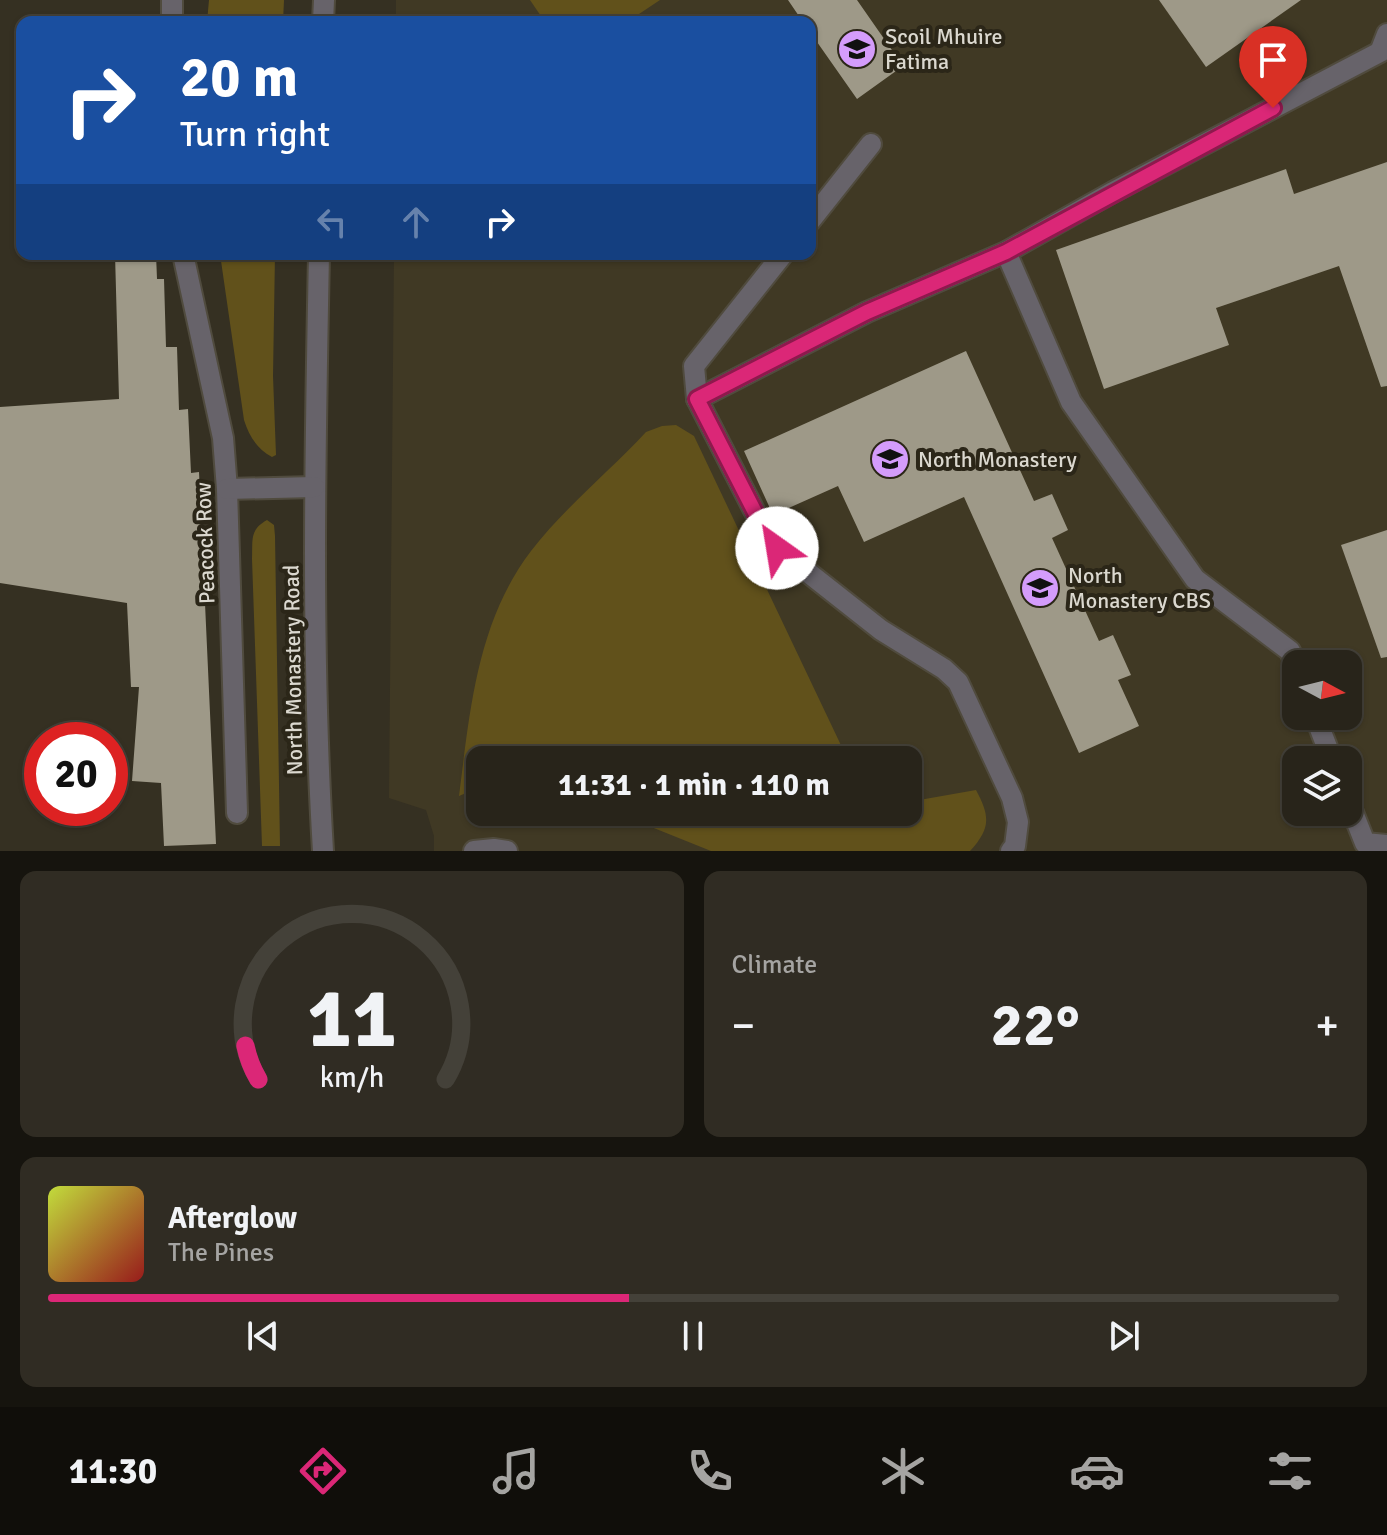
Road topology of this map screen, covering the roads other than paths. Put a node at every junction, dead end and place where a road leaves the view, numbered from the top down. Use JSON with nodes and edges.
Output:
{"nodes":[{"id":1,"x":1387,"y":34,"type":"edge"},
{"id":2,"x":871,"y":144,"type":"dead end"},
{"id":3,"x":816,"y":213,"type":"edge"},
{"id":4,"x":1006,"y":252,"type":"junction"},
{"id":5,"x":184,"y":260,"type":"edge"},
{"id":6,"x":319,"y":260,"type":"edge"},
{"id":7,"x":778,"y":260,"type":"edge"},
{"id":8,"x":697,"y":399,"type":"junction"},
{"id":9,"x":314,"y":487,"type":"junction"},
{"id":10,"x":227,"y":489,"type":"junction"},
{"id":11,"x":1289,"y":650,"type":"edge"},
{"id":12,"x":237,"y":813,"type":"dead end"},
{"id":13,"x":1358,"y":826,"type":"edge"},
{"id":14,"x":1387,"y":845,"type":"edge"},
{"id":15,"x":323,"y":851,"type":"edge"},
{"id":16,"x":474,"y":851,"type":"edge"},
{"id":17,"x":507,"y":851,"type":"edge"},
{"id":18,"x":1011,"y":851,"type":"edge"}],
"edges":[{"from":1,"to":4,"type":"street"},
{"from":2,"to":3,"type":"street"},
{"from":4,"to":8,"type":"street"},
{"from":4,"to":11,"type":"street"},
{"from":5,"to":10,"type":"street","name":"Peacock Row"},
{"from":6,"to":9,"type":"street","name":"North Monastery Road"},
{"from":7,"to":8,"type":"street"},
{"from":8,"to":18,"type":"street"},
{"from":9,"to":10,"type":"street"},
{"from":9,"to":15,"type":"street","name":"North Monastery Road"},
{"from":10,"to":12,"type":"street","name":"Peacock Row"},
{"from":13,"to":14,"type":"street"},
{"from":16,"to":17,"type":"street"}]}
